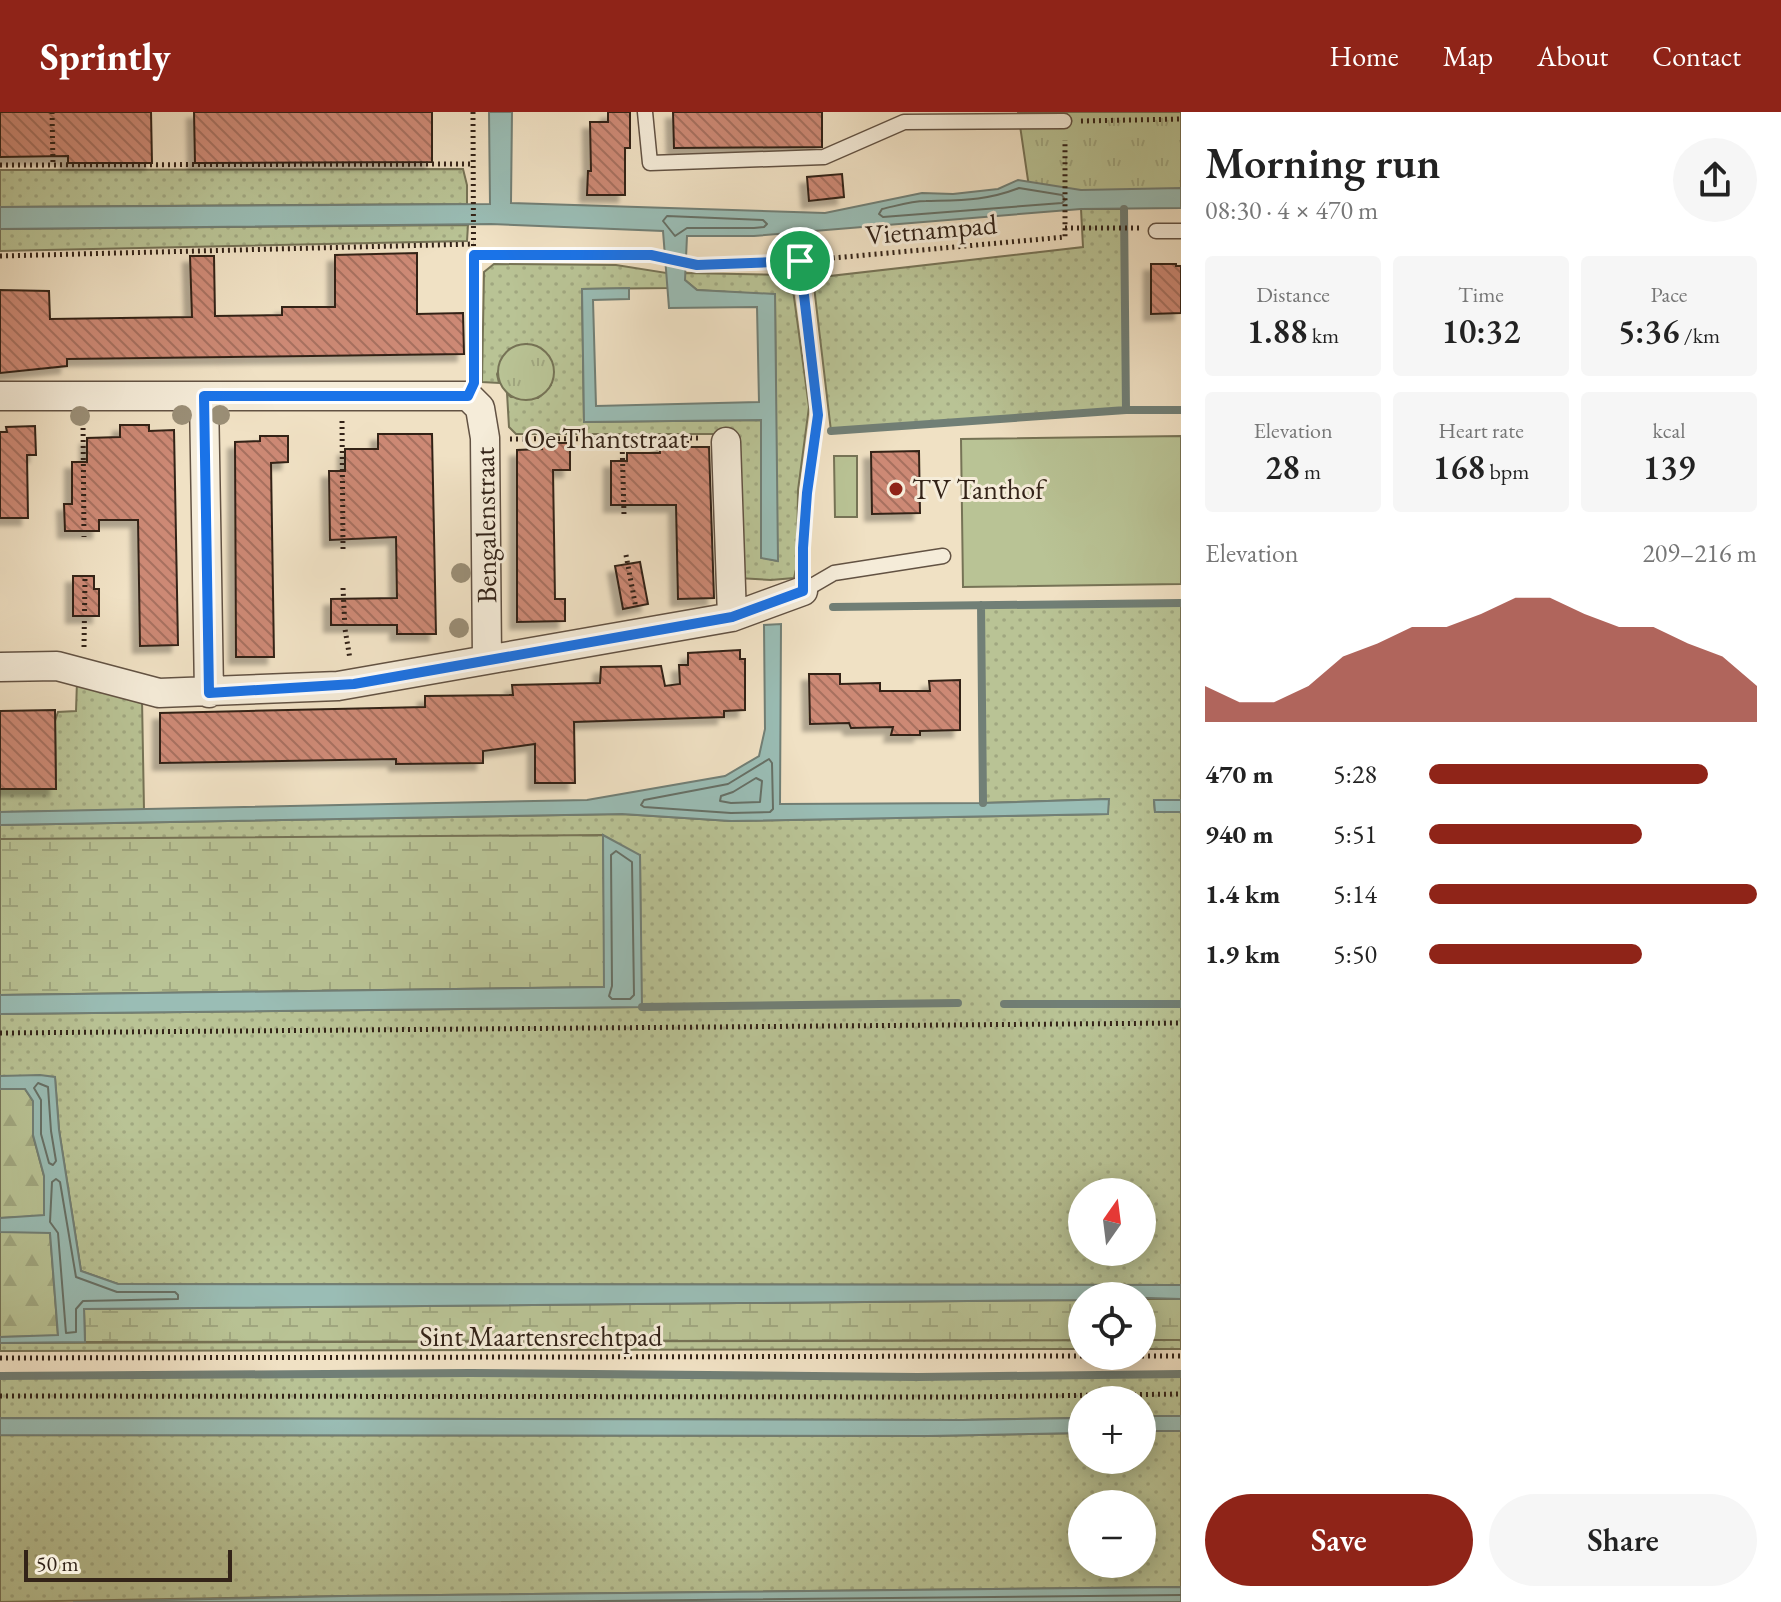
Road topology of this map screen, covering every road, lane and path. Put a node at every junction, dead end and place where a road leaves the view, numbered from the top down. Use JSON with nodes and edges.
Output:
{"nodes":[{"id":1,"x":52,"y":112,"type":"edge"},
{"id":2,"x":473,"y":112,"type":"edge"},
{"id":3,"x":645,"y":112,"type":"edge"},
{"id":4,"x":1181,"y":119,"type":"edge"},
{"id":5,"x":1064,"y":121,"type":"junction"},
{"id":6,"x":473,"y":164,"type":"junction"},
{"id":7,"x":0,"y":165,"type":"edge"},
{"id":8,"x":53,"y":165,"type":"junction"},
{"id":9,"x":1134,"y":227,"type":"dead end"},
{"id":10,"x":1065,"y":228,"type":"junction"},
{"id":11,"x":1156,"y":231,"type":"dead end"},
{"id":12,"x":1181,"y":231,"type":"edge"},
{"id":13,"x":474,"y":244,"type":"junction"},
{"id":14,"x":474,"y":255,"type":"junction"},
{"id":15,"x":0,"y":256,"type":"edge"},
{"id":16,"x":800,"y":261,"type":"junction"},
{"id":17,"x":0,"y":396,"type":"edge"},
{"id":18,"x":82,"y":396,"type":"junction"},
{"id":19,"x":204,"y":396,"type":"junction"},
{"id":20,"x":342,"y":396,"type":"junction"},
{"id":21,"x":468,"y":396,"type":"junction"},
{"id":22,"x":485,"y":438,"type":"junction"},
{"id":23,"x":622,"y":440,"type":"junction"},
{"id":24,"x":726,"y":442,"type":"joint"},
{"id":25,"x":624,"y":515,"type":"dead end"},
{"id":26,"x":84,"y":537,"type":"dead end"},
{"id":27,"x":343,"y":549,"type":"dead end"},
{"id":28,"x":626,"y":555,"type":"dead end"},
{"id":29,"x":943,"y":556,"type":"dead end"},
{"id":30,"x":85,"y":579,"type":"dead end"},
{"id":31,"x":343,"y":588,"type":"dead end"},
{"id":32,"x":803,"y":591,"type":"junction"},
{"id":33,"x":732,"y":617,"type":"junction"},
{"id":34,"x":641,"y":633,"type":"junction"},
{"id":35,"x":487,"y":659,"type":"junction"},
{"id":36,"x":0,"y":667,"type":"edge"},
{"id":37,"x":80,"y":672,"type":"junction"},
{"id":38,"x":354,"y":684,"type":"junction"},
{"id":39,"x":209,"y":693,"type":"junction"},
{"id":40,"x":1181,"y":1023,"type":"edge"},
{"id":41,"x":0,"y":1033,"type":"edge"},
{"id":42,"x":1068,"y":1356,"type":"edge"},
{"id":43,"x":1156,"y":1356,"type":"edge"},
{"id":44,"x":1181,"y":1356,"type":"edge"},
{"id":45,"x":0,"y":1358,"type":"edge"},
{"id":46,"x":1181,"y":1394,"type":"edge"},
{"id":47,"x":0,"y":1396,"type":"edge"}],
"edges":[{"from":1,"to":8,"type":"path"},
{"from":2,"to":6,"type":"path"},
{"from":3,"to":5,"type":"lane"},
{"from":4,"to":5,"type":"path"},
{"from":5,"to":10,"type":"path"},
{"from":6,"to":8,"type":"path"},
{"from":6,"to":13,"type":"path"},
{"from":7,"to":8,"type":"path"},
{"from":9,"to":10,"type":"path"},
{"from":10,"to":16,"type":"path","name":"Vietnampad"},
{"from":11,"to":12,"type":"lane"},
{"from":13,"to":14,"type":"path"},
{"from":13,"to":15,"type":"path"},
{"from":14,"to":16,"type":"path","name":"Vietnampad"},
{"from":14,"to":21,"type":"path"},
{"from":16,"to":32,"type":"path"},
{"from":17,"to":18,"type":"street"},
{"from":18,"to":19,"type":"street"},
{"from":18,"to":26,"type":"path"},
{"from":19,"to":20,"type":"street"},
{"from":19,"to":39,"type":"street"},
{"from":20,"to":21,"type":"street"},
{"from":20,"to":27,"type":"path"},
{"from":21,"to":22,"type":"street","name":"Bengalenstraat"},
{"from":22,"to":23,"type":"path","name":"Oe Thantstraat"},
{"from":22,"to":35,"type":"street","name":"Bengalenstraat"},
{"from":23,"to":24,"type":"path","name":"Oe Thantstraat"},
{"from":23,"to":25,"type":"path"},
{"from":24,"to":33,"type":"street"},
{"from":28,"to":34,"type":"path"},
{"from":29,"to":32,"type":"lane"},
{"from":30,"to":37,"type":"path"},
{"from":31,"to":38,"type":"path"},
{"from":32,"to":33,"type":"street"},
{"from":33,"to":34,"type":"street"},
{"from":34,"to":35,"type":"street"},
{"from":35,"to":38,"type":"street"},
{"from":36,"to":37,"type":"street"},
{"from":37,"to":39,"type":"street"},
{"from":38,"to":39,"type":"street"},
{"from":40,"to":41,"type":"path"},
{"from":42,"to":45,"type":"path","name":"Sint Maartensrechtpad"},
{"from":43,"to":44,"type":"path"},
{"from":46,"to":47,"type":"path"}]}
